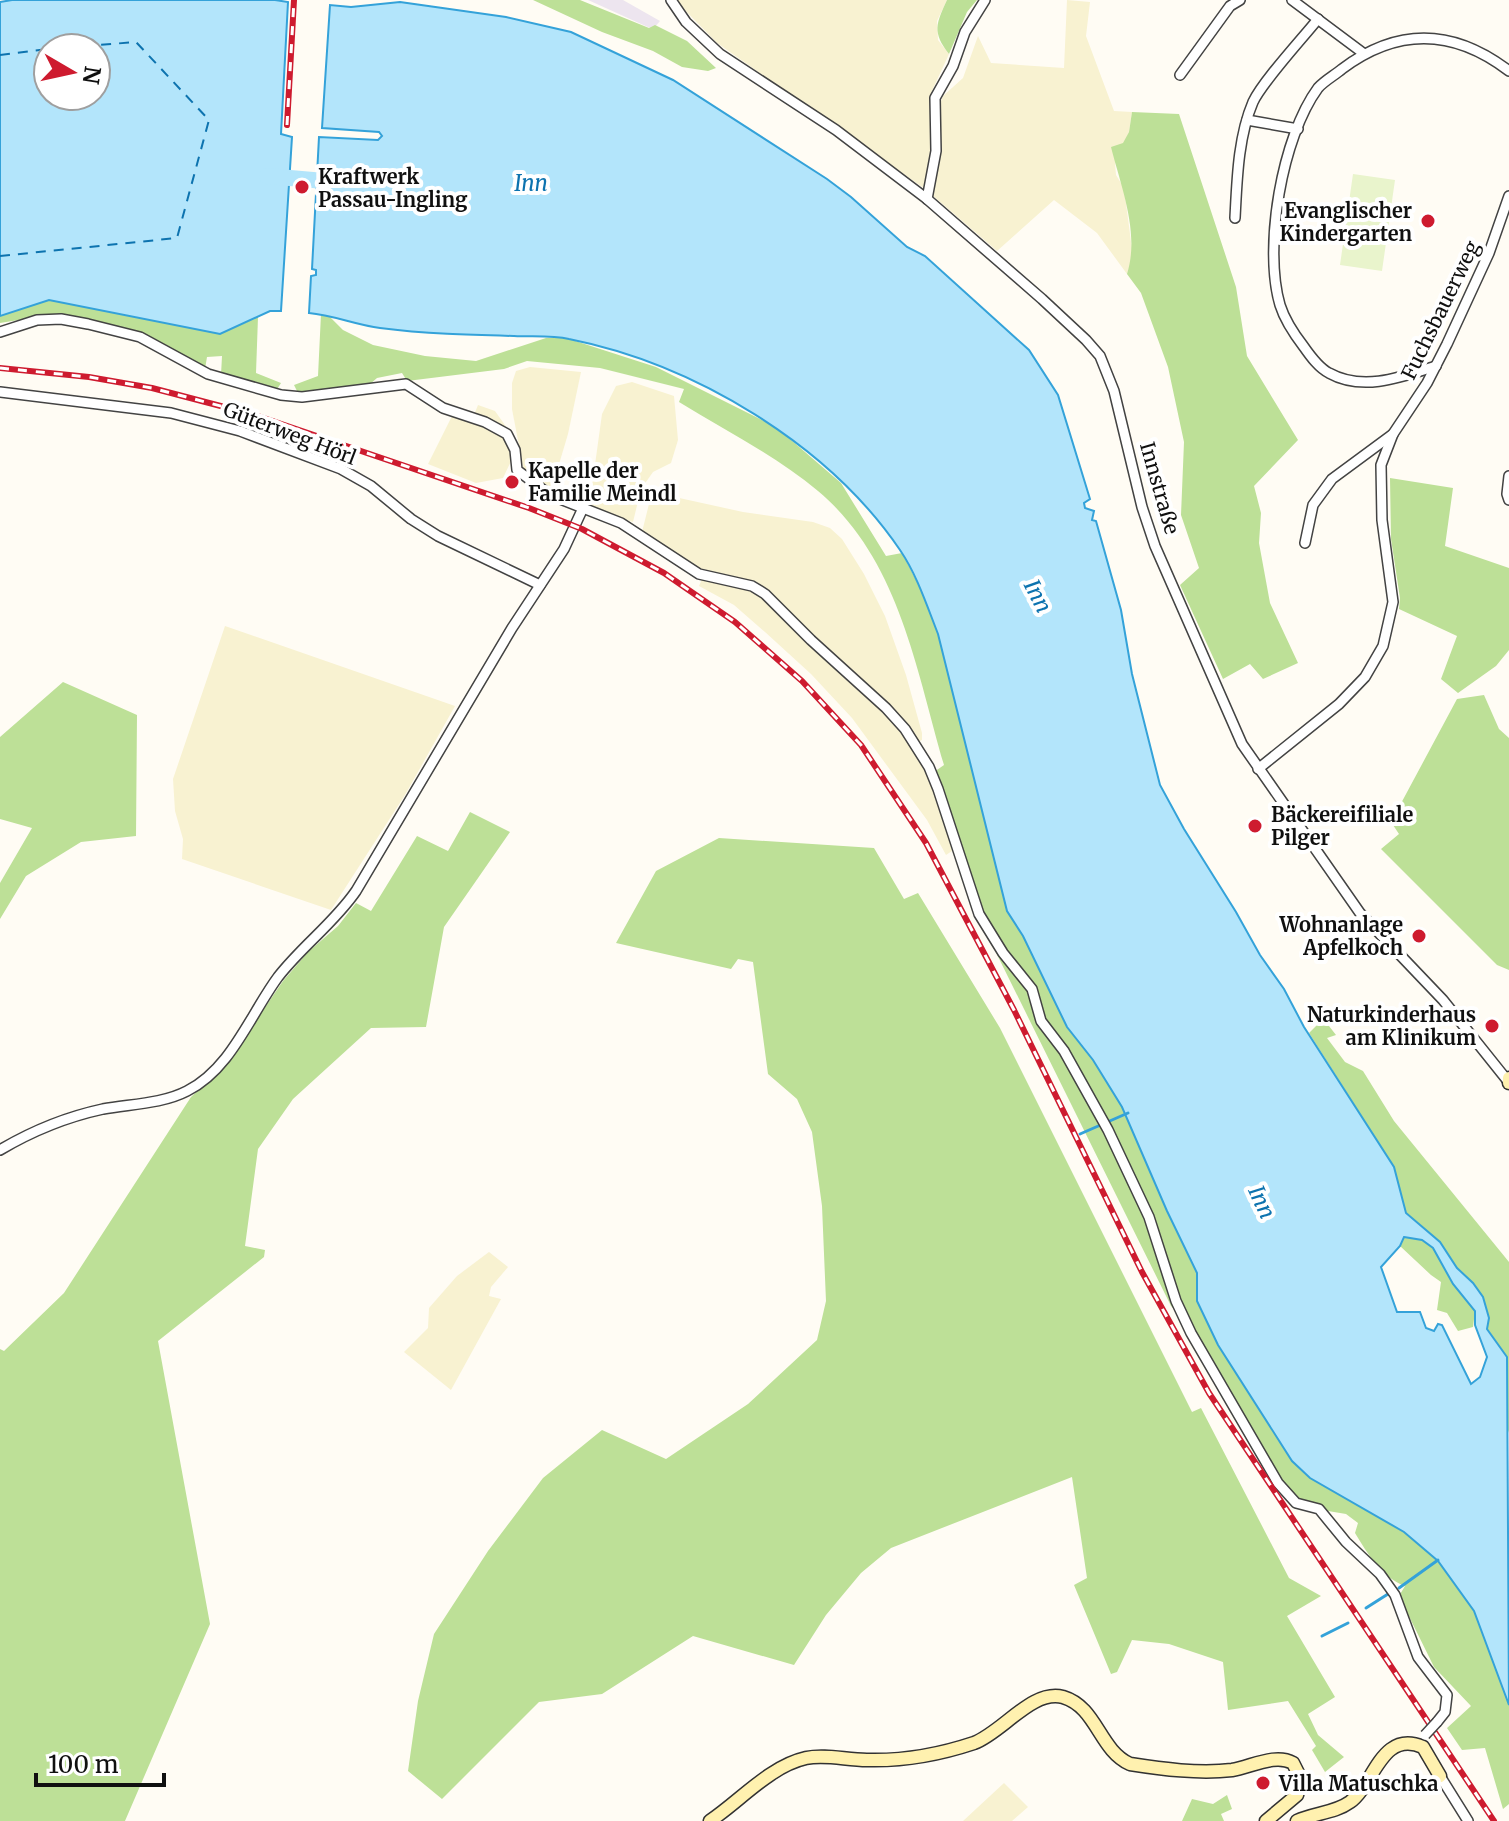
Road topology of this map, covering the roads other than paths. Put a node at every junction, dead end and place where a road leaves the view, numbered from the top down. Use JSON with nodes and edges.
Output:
{"nodes":[{"id":1,"x":671,"y":0,"type":"edge"},
{"id":2,"x":985,"y":0,"type":"edge"},
{"id":3,"x":1240,"y":0,"type":"edge"},
{"id":4,"x":1292,"y":0,"type":"edge"},
{"id":5,"x":1318,"y":19,"type":"junction"},
{"id":6,"x":1363,"y":53,"type":"junction"},
{"id":7,"x":1509,"y":71,"type":"edge"},
{"id":8,"x":1180,"y":75,"type":"dead end"},
{"id":9,"x":1247,"y":120,"type":"junction"},
{"id":10,"x":1298,"y":129,"type":"junction"},
{"id":11,"x":1509,"y":196,"type":"edge"},
{"id":12,"x":927,"y":199,"type":"junction"},
{"id":13,"x":1235,"y":218,"type":"dead end"},
{"id":14,"x":0,"y":332,"type":"edge"},
{"id":15,"x":1436,"y":366,"type":"junction"},
{"id":16,"x":0,"y":392,"type":"edge"},
{"id":17,"x":1393,"y":434,"type":"junction"},
{"id":18,"x":1509,"y":476,"type":"edge"},
{"id":19,"x":1509,"y":500,"type":"edge"},
{"id":20,"x":583,"y":508,"type":"junction"},
{"id":21,"x":1305,"y":543,"type":"dead end"},
{"id":22,"x":540,"y":585,"type":"junction"},
{"id":23,"x":1258,"y":769,"type":"junction"},
{"id":24,"x":1508,"y":1080,"type":"edge"},
{"id":25,"x":0,"y":1150,"type":"edge"},
{"id":26,"x":1422,"y":1740,"type":"junction"},
{"id":27,"x":1440,"y":1776,"type":"joint"},
{"id":28,"x":710,"y":1821,"type":"edge"},
{"id":29,"x":1266,"y":1821,"type":"edge"},
{"id":30,"x":1297,"y":1821,"type":"edge"},
{"id":31,"x":1468,"y":1821,"type":"edge"}],
"edges":[{"from":1,"to":12,"type":"street","name":"Innstraße"},
{"from":2,"to":12,"type":"street"},
{"from":3,"to":8,"type":"street"},
{"from":4,"to":5,"type":"street"},
{"from":5,"to":6,"type":"street"},
{"from":5,"to":9,"type":"street"},
{"from":6,"to":7,"type":"street"},
{"from":6,"to":10,"type":"street"},
{"from":9,"to":10,"type":"street"},
{"from":9,"to":13,"type":"street"},
{"from":10,"to":15,"type":"street"},
{"from":11,"to":15,"type":"street","name":"Fuchsbauerweg"},
{"from":12,"to":23,"type":"street","name":"Innstraße"},
{"from":14,"to":20,"type":"street"},
{"from":15,"to":17,"type":"street","name":"Fuchsbauerweg"},
{"from":16,"to":22,"type":"street","name":"Güterweg Hörl"},
{"from":17,"to":21,"type":"street","name":"Fuchsbauerweg"},
{"from":17,"to":23,"type":"street","name":"Fuchsbauerweg"},
{"from":18,"to":19,"type":"street"},
{"from":20,"to":22,"type":"street"},
{"from":20,"to":26,"type":"street","bridge":true},
{"from":22,"to":25,"type":"street"},
{"from":23,"to":24,"type":"street","name":"Innstraße"},
{"from":26,"to":27,"type":"street"},
{"from":26,"to":30,"type":"street"},
{"from":27,"to":31,"type":"street"},
{"from":28,"to":29,"type":"street"}]}
